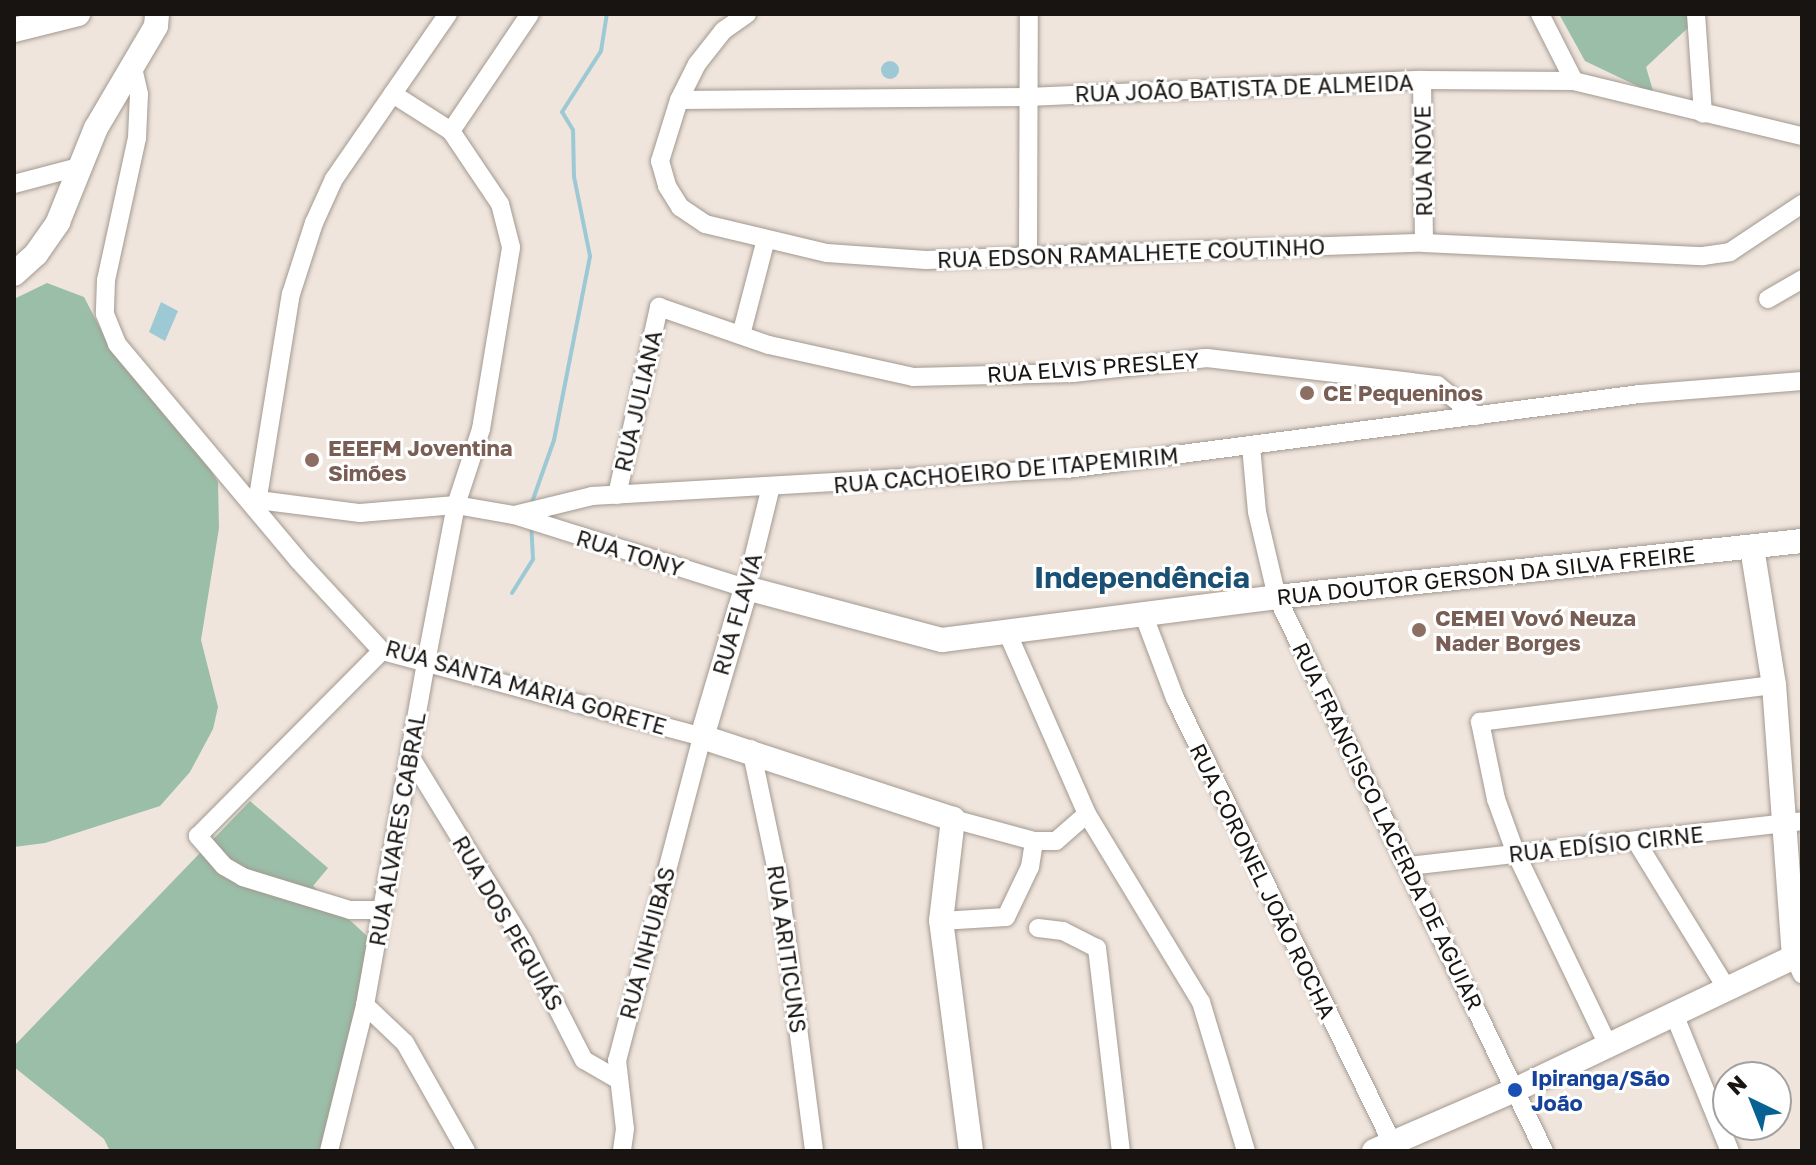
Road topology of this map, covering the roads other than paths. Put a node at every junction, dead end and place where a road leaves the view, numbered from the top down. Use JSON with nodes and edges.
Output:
{"nodes":[{"id":1,"x":78,"y":14,"type":"edge"},
{"id":2,"x":157,"y":14,"type":"edge"},
{"id":3,"x":448,"y":14,"type":"edge"},
{"id":4,"x":530,"y":14,"type":"edge"},
{"id":5,"x":747,"y":14,"type":"edge"},
{"id":6,"x":1029,"y":14,"type":"edge"},
{"id":7,"x":1540,"y":14,"type":"edge"},
{"id":8,"x":1696,"y":14,"type":"edge"},
{"id":9,"x":14,"y":30,"type":"edge"},
{"id":10,"x":133,"y":68,"type":"junction"},
{"id":11,"x":1422,"y":80,"type":"junction"},
{"id":12,"x":1574,"y":81,"type":"junction"},
{"id":13,"x":393,"y":94,"type":"junction"},
{"id":14,"x":1027,"y":97,"type":"junction"},
{"id":15,"x":679,"y":100,"type":"junction"},
{"id":16,"x":1703,"y":114,"type":"junction"},
{"id":17,"x":451,"y":131,"type":"junction"},
{"id":18,"x":1802,"y":136,"type":"edge"},
{"id":19,"x":82,"y":166,"type":"junction"},
{"id":20,"x":14,"y":184,"type":"edge"},
{"id":21,"x":1802,"y":204,"type":"edge"},
{"id":22,"x":766,"y":239,"type":"junction"},
{"id":23,"x":1424,"y":243,"type":"junction"},
{"id":24,"x":1028,"y":256,"type":"junction"},
{"id":25,"x":14,"y":274,"type":"edge"},
{"id":26,"x":1802,"y":279,"type":"edge"},
{"id":27,"x":1768,"y":299,"type":"dead end"},
{"id":28,"x":659,"y":307,"type":"joint"},
{"id":29,"x":741,"y":335,"type":"junction"},
{"id":30,"x":1802,"y":381,"type":"edge"},
{"id":31,"x":1476,"y":416,"type":"junction"},
{"id":32,"x":1251,"y":446,"type":"junction"},
{"id":33,"x":770,"y":490,"type":"junction"},
{"id":34,"x":617,"y":495,"type":"junction"},
{"id":35,"x":257,"y":504,"type":"junction"},
{"id":36,"x":456,"y":505,"type":"junction"},
{"id":37,"x":514,"y":515,"type":"junction"},
{"id":38,"x":1802,"y":541,"type":"edge"},
{"id":39,"x":1752,"y":547,"type":"junction"},
{"id":40,"x":746,"y":588,"type":"junction"},
{"id":41,"x":1277,"y":597,"type":"junction"},
{"id":42,"x":1144,"y":616,"type":"junction"},
{"id":43,"x":1008,"y":634,"type":"junction"},
{"id":44,"x":382,"y":651,"type":"junction"},
{"id":45,"x":426,"y":662,"type":"junction"},
{"id":46,"x":1774,"y":685,"type":"junction"},
{"id":47,"x":702,"y":737,"type":"junction"},
{"id":48,"x":751,"y":749,"type":"junction"},
{"id":49,"x":410,"y":756,"type":"junction"},
{"id":50,"x":1087,"y":814,"type":"junction"},
{"id":51,"x":953,"y":819,"type":"junction"},
{"id":52,"x":1794,"y":822,"type":"edge"},
{"id":53,"x":1034,"y":841,"type":"junction"},
{"id":54,"x":1636,"y":841,"type":"junction"},
{"id":55,"x":1516,"y":854,"type":"junction"},
{"id":56,"x":1409,"y":866,"type":"junction"},
{"id":57,"x":381,"y":910,"type":"junction"},
{"id":58,"x":941,"y":921,"type":"junction"},
{"id":59,"x":1038,"y":928,"type":"dead end"},
{"id":60,"x":1799,"y":962,"type":"edge"},
{"id":61,"x":1727,"y":989,"type":"junction"},
{"id":62,"x":365,"y":1005,"type":"junction"},
{"id":63,"x":1674,"y":1014,"type":"junction"},
{"id":64,"x":1608,"y":1045,"type":"junction"},
{"id":65,"x":615,"y":1078,"type":"junction"},
{"id":66,"x":1515,"y":1090,"type":"junction"},
{"id":67,"x":1387,"y":1148,"type":"edge"},
{"id":68,"x":329,"y":1151,"type":"edge"},
{"id":69,"x":466,"y":1151,"type":"edge"},
{"id":70,"x":622,"y":1151,"type":"edge"},
{"id":71,"x":814,"y":1151,"type":"edge"},
{"id":72,"x":971,"y":1151,"type":"edge"},
{"id":73,"x":1121,"y":1151,"type":"edge"},
{"id":74,"x":1246,"y":1151,"type":"edge"},
{"id":75,"x":1544,"y":1151,"type":"edge"},
{"id":76,"x":1730,"y":1151,"type":"edge"}],
"edges":[{"from":1,"to":9,"type":"street"},
{"from":2,"to":10,"type":"street"},
{"from":3,"to":13,"type":"street"},
{"from":4,"to":17,"type":"street"},
{"from":5,"to":15,"type":"street","name":"RUA EDSON RAMALHETE COUTINHO"},
{"from":6,"to":14,"type":"street"},
{"from":7,"to":12,"type":"street"},
{"from":8,"to":16,"type":"street"},
{"from":10,"to":19,"type":"street"},
{"from":10,"to":35,"type":"street","name":"RUA SANTA MARIA GORETE"},
{"from":11,"to":12,"type":"street","name":"RUA JOÃO BATISTA DE ALMEIDA"},
{"from":11,"to":14,"type":"street","name":"RUA JOÃO BATISTA DE ALMEIDA"},
{"from":11,"to":23,"type":"street","name":"RUA NOVE"},
{"from":12,"to":16,"type":"street","name":"RUA JOÃO BATISTA DE ALMEIDA"},
{"from":13,"to":17,"type":"street"},
{"from":13,"to":35,"type":"street"},
{"from":14,"to":15,"type":"street","name":"RUA JOÃO BATISTA DE ALMEIDA"},
{"from":14,"to":24,"type":"street"},
{"from":15,"to":22,"type":"street","name":"RUA EDSON RAMALHETE COUTINHO"},
{"from":16,"to":18,"type":"street","name":"RUA JOÃO BATISTA DE ALMEIDA"},
{"from":17,"to":36,"type":"street","name":"RUA ALVARES CABRAL"},
{"from":19,"to":20,"type":"street"},
{"from":19,"to":25,"type":"street"},
{"from":21,"to":23,"type":"street","name":"RUA EDSON RAMALHETE COUTINHO"},
{"from":22,"to":24,"type":"street","name":"RUA EDSON RAMALHETE COUTINHO"},
{"from":22,"to":29,"type":"street"},
{"from":23,"to":24,"type":"street","name":"RUA EDSON RAMALHETE COUTINHO"},
{"from":26,"to":27,"type":"street"},
{"from":28,"to":29,"type":"street","name":"RUA ELVIS PRESLEY"},
{"from":28,"to":34,"type":"street","name":"RUA JULIANA"},
{"from":29,"to":31,"type":"street","name":"RUA ELVIS PRESLEY"},
{"from":30,"to":31,"type":"street","name":"RUA CACHOEIRO DE ITAPEMIRIM"},
{"from":31,"to":32,"type":"street","name":"RUA CACHOEIRO DE ITAPEMIRIM"},
{"from":32,"to":33,"type":"street","name":"RUA CACHOEIRO DE ITAPEMIRIM"},
{"from":32,"to":41,"type":"street","name":"RUA FRANCISCO LACERDA DE AGUIAR"},
{"from":33,"to":34,"type":"street","name":"RUA CACHOEIRO DE ITAPEMIRIM"},
{"from":33,"to":40,"type":"street","name":"RUA FLAVIA"},
{"from":34,"to":37,"type":"street","name":"RUA CACHOEIRO DE ITAPEMIRIM"},
{"from":35,"to":36,"type":"street","name":"RUA CACHOEIRO DE ITAPEMIRIM"},
{"from":35,"to":44,"type":"street","name":"RUA SANTA MARIA GORETE"},
{"from":36,"to":37,"type":"street","name":"RUA CACHOEIRO DE ITAPEMIRIM"},
{"from":36,"to":45,"type":"street","name":"RUA ALVARES CABRAL"},
{"from":37,"to":40,"type":"street","name":"RUA TONY"},
{"from":38,"to":39,"type":"street","name":"RUA DOUTOR GERSON DA SILVA FREIRE"},
{"from":39,"to":41,"type":"street","name":"RUA DOUTOR GERSON DA SILVA FREIRE"},
{"from":39,"to":46,"type":"street"},
{"from":40,"to":43,"type":"street","name":"RUA DOUTOR GERSON DA SILVA FREIRE"},
{"from":40,"to":47,"type":"street","name":"RUA FLAVIA"},
{"from":41,"to":42,"type":"street","name":"RUA DOUTOR GERSON DA SILVA FREIRE"},
{"from":41,"to":56,"type":"street","name":"RUA FRANCISCO LACERDA DE AGUIAR"},
{"from":42,"to":43,"type":"street","name":"RUA DOUTOR GERSON DA SILVA FREIRE"},
{"from":42,"to":67,"type":"street","name":"RUA CORONEL JOÃO ROCHA"},
{"from":43,"to":50,"type":"street"},
{"from":44,"to":45,"type":"street","name":"RUA SANTA MARIA GORETE"},
{"from":44,"to":57,"type":"street"},
{"from":45,"to":47,"type":"street","name":"RUA SANTA MARIA GORETE"},
{"from":45,"to":49,"type":"street","name":"RUA ALVARES CABRAL"},
{"from":46,"to":52,"type":"street"},
{"from":46,"to":55,"type":"street"},
{"from":47,"to":48,"type":"street","name":"RUA SANTA MARIA GORETE"},
{"from":47,"to":65,"type":"street","name":"RUA INHUIBAS"},
{"from":48,"to":51,"type":"street","name":"RUA SANTA MARIA GORETE"},
{"from":48,"to":71,"type":"street","name":"RUA ARITICUNS"},
{"from":49,"to":57,"type":"street","name":"RUA ALVARES CABRAL"},
{"from":49,"to":65,"type":"street","name":"RUA DOS PEQUIÁS"},
{"from":50,"to":53,"type":"street"},
{"from":50,"to":74,"type":"street"},
{"from":51,"to":53,"type":"street","name":"RUA SANTA MARIA GORETE"},
{"from":51,"to":58,"type":"street"},
{"from":52,"to":54,"type":"street","name":"RUA EDÍSIO CIRNE"},
{"from":52,"to":60,"type":"street"},
{"from":53,"to":58,"type":"street"},
{"from":54,"to":55,"type":"street","name":"RUA EDÍSIO CIRNE"},
{"from":54,"to":61,"type":"street"},
{"from":55,"to":56,"type":"street","name":"RUA EDÍSIO CIRNE"},
{"from":55,"to":64,"type":"street"},
{"from":56,"to":66,"type":"street","name":"RUA FRANCISCO LACERDA DE AGUIAR"},
{"from":57,"to":62,"type":"street","name":"RUA ALVARES CABRAL"},
{"from":58,"to":72,"type":"street"},
{"from":59,"to":73,"type":"street"},
{"from":60,"to":61,"type":"street"},
{"from":61,"to":63,"type":"street"},
{"from":62,"to":68,"type":"street","name":"RUA ALVARES CABRAL"},
{"from":62,"to":69,"type":"street"},
{"from":63,"to":64,"type":"street"},
{"from":63,"to":76,"type":"street"},
{"from":64,"to":66,"type":"street"},
{"from":65,"to":70,"type":"street","name":"RUA INHUIBAS"},
{"from":66,"to":67,"type":"street"},
{"from":66,"to":75,"type":"street","name":"RUA FRANCISCO LACERDA DE AGUIAR"}]}
